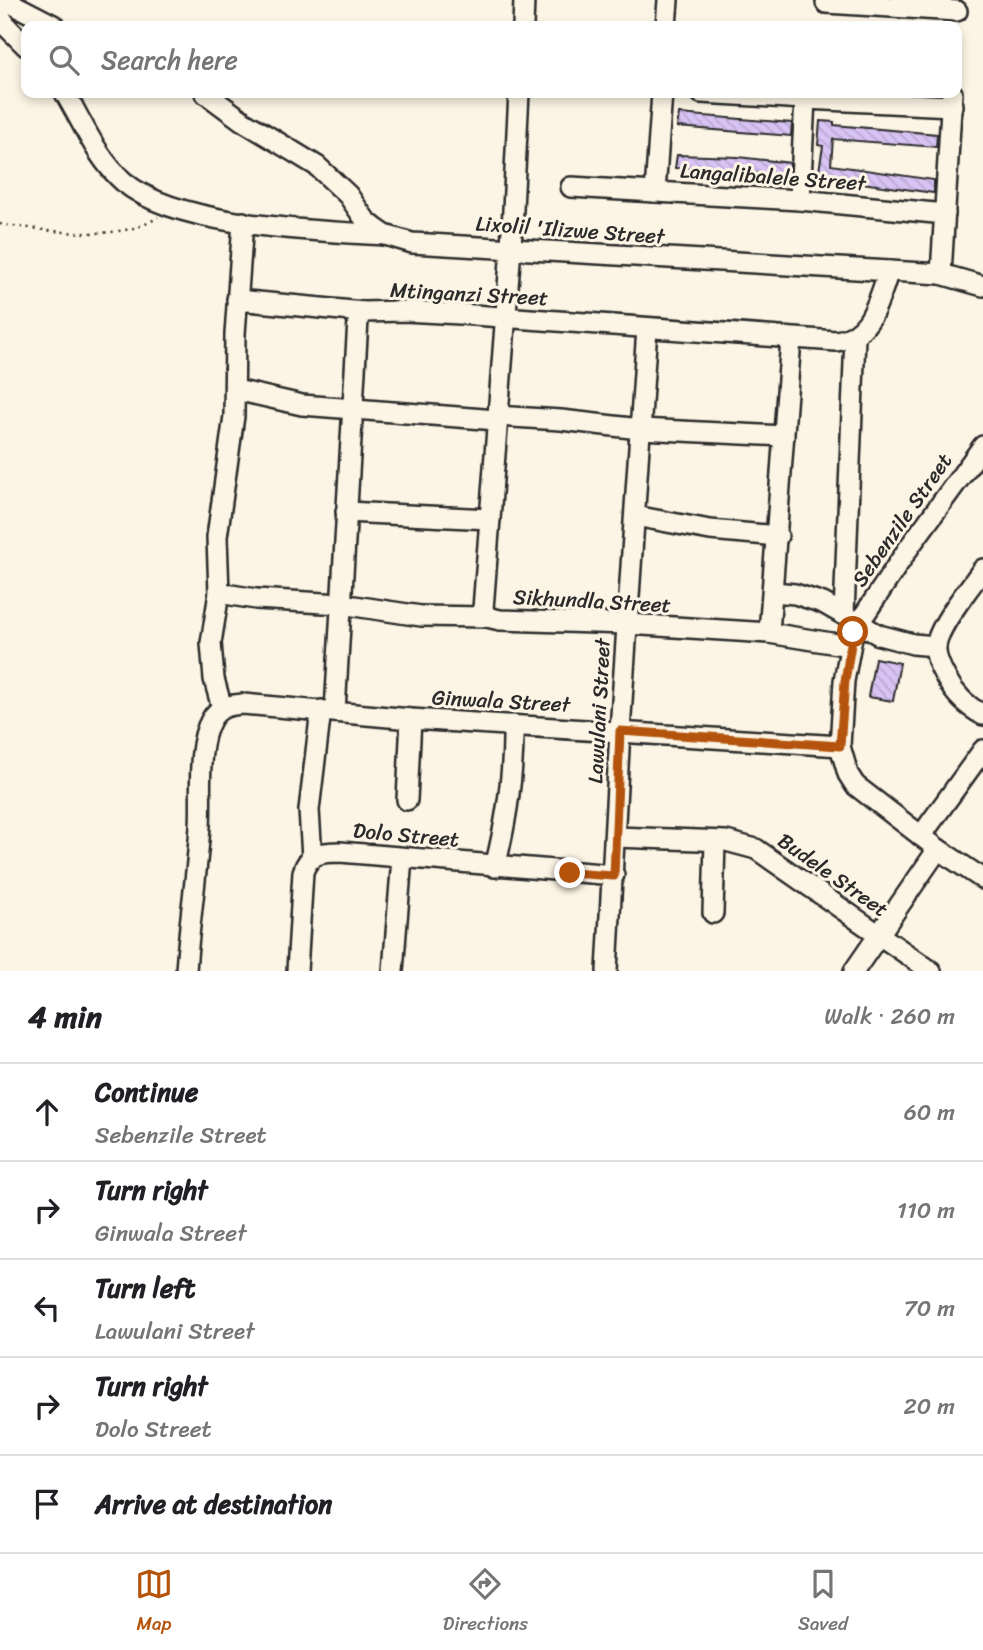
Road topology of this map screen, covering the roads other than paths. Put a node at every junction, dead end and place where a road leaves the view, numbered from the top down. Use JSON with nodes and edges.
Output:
{"nodes":[{"id":1,"x":5,"y":0,"type":"edge"},
{"id":2,"x":524,"y":0,"type":"edge"},
{"id":3,"x":668,"y":0,"type":"edge"},
{"id":4,"x":826,"y":3,"type":"dead end"},
{"id":5,"x":957,"y":12,"type":"edge"},
{"id":6,"x":0,"y":16,"type":"edge"},
{"id":7,"x":45,"y":21,"type":"edge"},
{"id":8,"x":523,"y":21,"type":"edge"},
{"id":9,"x":666,"y":21,"type":"edge"},
{"id":10,"x":21,"y":41,"type":"edge"},
{"id":11,"x":68,"y":98,"type":"edge"},
{"id":12,"x":212,"y":98,"type":"edge"},
{"id":13,"x":519,"y":98,"type":"edge"},
{"id":14,"x":662,"y":98,"type":"edge"},
{"id":15,"x":788,"y":98,"type":"edge"},
{"id":16,"x":805,"y":99,"type":"junction"},
{"id":17,"x":952,"y":99,"type":"edge"},
{"id":18,"x":571,"y":187,"type":"dead end"},
{"id":19,"x":655,"y":191,"type":"junction"},
{"id":20,"x":800,"y":200,"type":"junction"},
{"id":21,"x":945,"y":214,"type":"junction"},
{"id":22,"x":243,"y":222,"type":"junction"},
{"id":23,"x":385,"y":234,"type":"junction"},
{"id":24,"x":511,"y":248,"type":"junction"},
{"id":25,"x":889,"y":271,"type":"junction"},
{"id":26,"x":940,"y":274,"type":"junction"},
{"id":27,"x":983,"y":286,"type":"edge"},
{"id":28,"x":237,"y":300,"type":"junction"},
{"id":29,"x":363,"y":312,"type":"junction"},
{"id":30,"x":504,"y":317,"type":"junction"},
{"id":31,"x":647,"y":328,"type":"junction"},
{"id":32,"x":855,"y":337,"type":"junction"},
{"id":33,"x":791,"y":338,"type":"junction"},
{"id":34,"x":236,"y":390,"type":"junction"},
{"id":35,"x":352,"y":409,"type":"junction"},
{"id":36,"x":497,"y":418,"type":"junction"},
{"id":37,"x":640,"y":429,"type":"junction"},
{"id":38,"x":784,"y":436,"type":"junction"},
{"id":39,"x":983,"y":446,"type":"edge"},
{"id":40,"x":346,"y":512,"type":"junction"},
{"id":41,"x":635,"y":516,"type":"junction"},
{"id":42,"x":490,"y":519,"type":"junction"},
{"id":43,"x":778,"y":536,"type":"junction"},
{"id":44,"x":983,"y":569,"type":"edge"},
{"id":45,"x":774,"y":592,"type":"junction"},
{"id":46,"x":219,"y":593,"type":"junction"},
{"id":47,"x":341,"y":604,"type":"junction"},
{"id":48,"x":487,"y":617,"type":"junction"},
{"id":49,"x":851,"y":618,"type":"junction"},
{"id":50,"x":628,"y":624,"type":"junction"},
{"id":51,"x":769,"y":633,"type":"junction"},
{"id":52,"x":850,"y":646,"type":"junction"},
{"id":53,"x":936,"y":646,"type":"junction"},
{"id":54,"x":222,"y":708,"type":"junction"},
{"id":55,"x":328,"y":710,"type":"junction"},
{"id":56,"x":983,"y":715,"type":"edge"},
{"id":57,"x":411,"y":719,"type":"junction"},
{"id":58,"x":513,"y":725,"type":"junction"},
{"id":59,"x":620,"y":731,"type":"junction"},
{"id":60,"x":840,"y":746,"type":"junction"},
{"id":61,"x":983,"y":750,"type":"edge"},
{"id":62,"x":407,"y":800,"type":"dead end"},
{"id":63,"x":921,"y":836,"type":"junction"},
{"id":64,"x":615,"y":837,"type":"junction"},
{"id":65,"x":715,"y":841,"type":"junction"},
{"id":66,"x":938,"y":849,"type":"junction"},
{"id":67,"x":312,"y":857,"type":"junction"},
{"id":68,"x":402,"y":858,"type":"junction"},
{"id":69,"x":495,"y":867,"type":"junction"},
{"id":70,"x":614,"y":876,"type":"junction"},
{"id":71,"x":983,"y":879,"type":"edge"},
{"id":72,"x":713,"y":913,"type":"dead end"},
{"id":73,"x":880,"y":935,"type":"junction"},
{"id":74,"x":186,"y":971,"type":"edge"},
{"id":75,"x":296,"y":971,"type":"edge"},
{"id":76,"x":393,"y":971,"type":"edge"},
{"id":77,"x":607,"y":971,"type":"edge"},
{"id":78,"x":854,"y":971,"type":"edge"},
{"id":79,"x":931,"y":971,"type":"edge"}],
"edges":[{"from":1,"to":7,"type":"street"},
{"from":2,"to":8,"type":"street"},
{"from":3,"to":9,"type":"street"},
{"from":4,"to":5,"type":"street"},
{"from":6,"to":10,"type":"street"},
{"from":11,"to":22,"type":"street"},
{"from":12,"to":23,"type":"street","name":"Lixolil 'Ilizwe Street"},
{"from":13,"to":24,"type":"street","name":"Sikhundla Street"},
{"from":14,"to":19,"type":"street","name":"Langalibalele Street"},
{"from":15,"to":16,"type":"street"},
{"from":16,"to":17,"type":"street"},
{"from":16,"to":20,"type":"street"},
{"from":17,"to":21,"type":"street"},
{"from":18,"to":19,"type":"street"},
{"from":19,"to":20,"type":"street","name":"Langalibalele Street"},
{"from":20,"to":21,"type":"street","name":"Langalibalele Street"},
{"from":21,"to":26,"type":"street"},
{"from":22,"to":23,"type":"street"},
{"from":22,"to":28,"type":"street"},
{"from":23,"to":24,"type":"street","name":"Lixolil 'Ilizwe Street"},
{"from":24,"to":25,"type":"street","name":"Lixolil 'Ilizwe Street"},
{"from":24,"to":30,"type":"street","name":"Sikhundla Street"},
{"from":25,"to":26,"type":"street","name":"Lixolil 'Ilizwe Street"},
{"from":25,"to":32,"type":"street"},
{"from":26,"to":27,"type":"street","name":"Lixolil 'Ilizwe Street"},
{"from":28,"to":29,"type":"street"},
{"from":28,"to":34,"type":"street"},
{"from":29,"to":30,"type":"street","name":"Mtinganzi Street"},
{"from":29,"to":35,"type":"street","name":"Mtinganzi Street"},
{"from":30,"to":31,"type":"street","name":"Mtinganzi Street"},
{"from":30,"to":36,"type":"street","name":"Sikhundla Street"},
{"from":31,"to":33,"type":"street","name":"Mtinganzi Street"},
{"from":31,"to":37,"type":"street","name":"Lawulani Street"},
{"from":32,"to":33,"type":"street","name":"Mtinganzi Street"},
{"from":32,"to":49,"type":"street"},
{"from":33,"to":38,"type":"street"},
{"from":34,"to":35,"type":"street"},
{"from":34,"to":46,"type":"street"},
{"from":35,"to":36,"type":"street"},
{"from":35,"to":40,"type":"street","name":"Mtinganzi Street"},
{"from":36,"to":37,"type":"street"},
{"from":36,"to":42,"type":"street","name":"Sikhundla Street"},
{"from":37,"to":38,"type":"street"},
{"from":37,"to":41,"type":"street","name":"Lawulani Street"},
{"from":38,"to":43,"type":"street"},
{"from":39,"to":49,"type":"street","name":"Sebenzile Street"},
{"from":40,"to":42,"type":"street"},
{"from":40,"to":47,"type":"street","name":"Mtinganzi Street"},
{"from":41,"to":43,"type":"street"},
{"from":41,"to":50,"type":"street","name":"Lawulani Street"},
{"from":42,"to":48,"type":"street","name":"Sikhundla Street"},
{"from":43,"to":45,"type":"street"},
{"from":44,"to":53,"type":"street"},
{"from":45,"to":49,"type":"street"},
{"from":45,"to":51,"type":"street"},
{"from":46,"to":47,"type":"street"},
{"from":46,"to":54,"type":"street"},
{"from":47,"to":48,"type":"street"},
{"from":47,"to":55,"type":"street","name":"Mtinganzi Street"},
{"from":48,"to":50,"type":"street","name":"Sikhundla Street"},
{"from":49,"to":52,"type":"street","name":"Sebenzile Street"},
{"from":49,"to":53,"type":"street"},
{"from":50,"to":51,"type":"street","name":"Sikhundla Street"},
{"from":50,"to":59,"type":"street","name":"Lawulani Street"},
{"from":51,"to":52,"type":"street","name":"Sikhundla Street"},
{"from":52,"to":60,"type":"street","name":"Sebenzile Street"},
{"from":53,"to":56,"type":"street"},
{"from":54,"to":55,"type":"street","name":"Ginwala Street"},
{"from":54,"to":74,"type":"street"},
{"from":55,"to":57,"type":"street","name":"Ginwala Street"},
{"from":55,"to":67,"type":"street","name":"Mtinganzi Street"},
{"from":57,"to":58,"type":"street","name":"Ginwala Street"},
{"from":57,"to":62,"type":"street"},
{"from":58,"to":59,"type":"street","name":"Ginwala Street"},
{"from":58,"to":69,"type":"street"},
{"from":59,"to":60,"type":"street","name":"Ginwala Street"},
{"from":59,"to":64,"type":"street","name":"Lawulani Street"},
{"from":60,"to":63,"type":"street"},
{"from":61,"to":63,"type":"street"},
{"from":63,"to":66,"type":"street"},
{"from":64,"to":65,"type":"street","name":"Budele Street"},
{"from":64,"to":70,"type":"street","name":"Lawulani Street"},
{"from":65,"to":72,"type":"street"},
{"from":65,"to":73,"type":"street","name":"Budele Street"},
{"from":66,"to":71,"type":"street"},
{"from":66,"to":73,"type":"street"},
{"from":67,"to":68,"type":"street","name":"Dolo Street"},
{"from":67,"to":75,"type":"street"},
{"from":68,"to":69,"type":"street","name":"Dolo Street"},
{"from":68,"to":76,"type":"street"},
{"from":69,"to":70,"type":"street","name":"Dolo Street"},
{"from":70,"to":77,"type":"street","name":"Lawulani Street"},
{"from":73,"to":78,"type":"street"},
{"from":73,"to":79,"type":"street","name":"Budele Street"}]}
